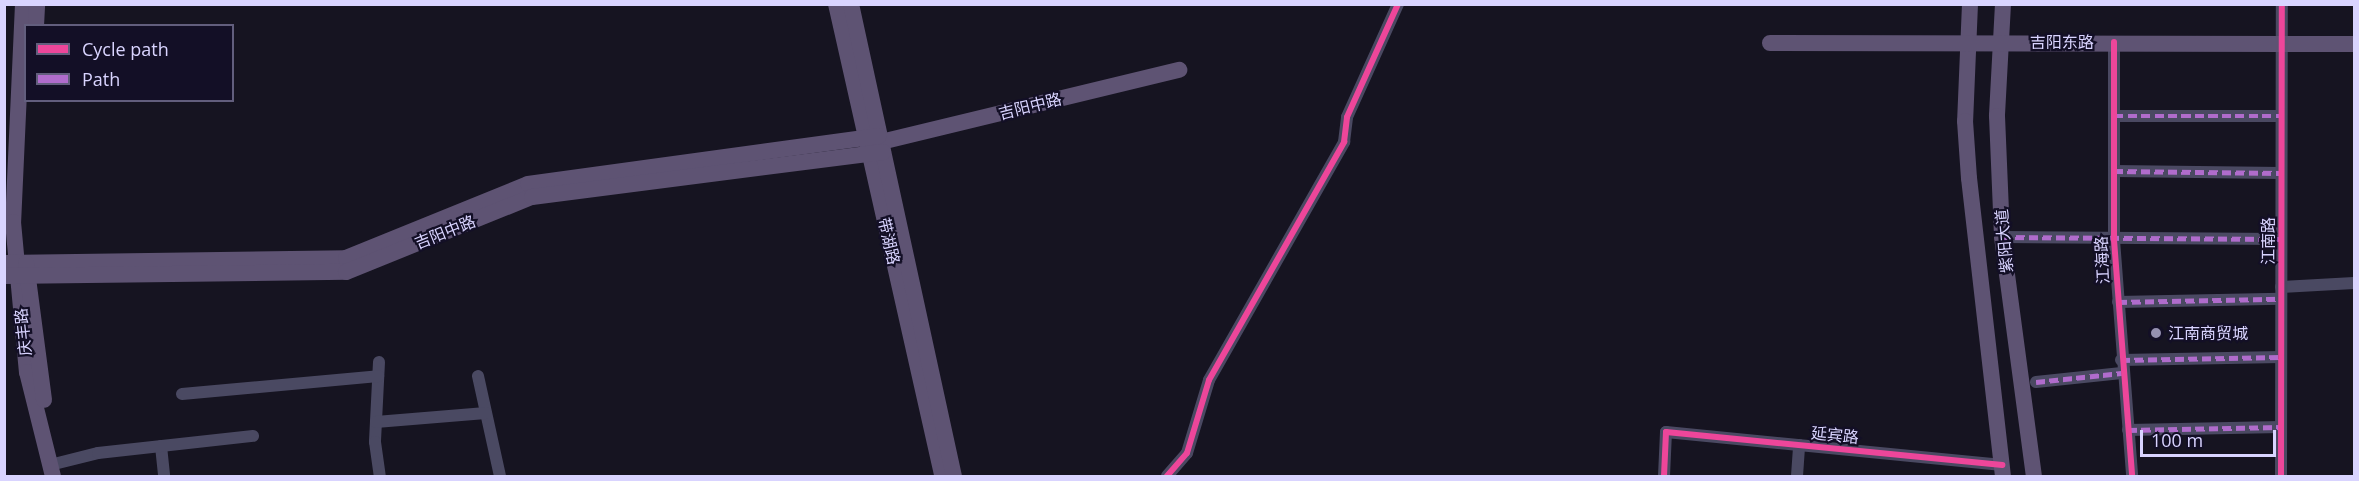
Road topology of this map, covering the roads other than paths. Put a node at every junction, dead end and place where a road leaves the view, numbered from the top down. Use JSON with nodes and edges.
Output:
{"nodes":[{"id":1,"x":23,"y":4,"type":"edge"},
{"id":2,"x":37,"y":4,"type":"edge"},
{"id":3,"x":836,"y":4,"type":"edge"},
{"id":4,"x":851,"y":4,"type":"edge"},
{"id":5,"x":1398,"y":4,"type":"edge"},
{"id":6,"x":1970,"y":4,"type":"edge"},
{"id":7,"x":2003,"y":4,"type":"edge"},
{"id":8,"x":2282,"y":4,"type":"edge"},
{"id":9,"x":36,"y":24,"type":"edge"},
{"id":10,"x":1968,"y":42,"type":"junction"},
{"id":11,"x":2001,"y":42,"type":"junction"},
{"id":12,"x":2114,"y":42,"type":"junction"},
{"id":13,"x":1770,"y":43,"type":"dead end"},
{"id":14,"x":2281,"y":43,"type":"junction"},
{"id":15,"x":2355,"y":44,"type":"edge"},
{"id":16,"x":1179,"y":70,"type":"dead end"},
{"id":17,"x":27,"y":102,"type":"edge"},
{"id":18,"x":2114,"y":116,"type":"junction"},
{"id":19,"x":2281,"y":117,"type":"junction"},
{"id":20,"x":876,"y":145,"type":"junction"},
{"id":21,"x":2114,"y":171,"type":"junction"},
{"id":22,"x":2281,"y":173,"type":"junction"},
{"id":23,"x":2002,"y":237,"type":"junction"},
{"id":24,"x":2281,"y":239,"type":"junction"},
{"id":25,"x":2114,"y":240,"type":"junction"},
{"id":26,"x":16,"y":268,"type":"edge"},
{"id":27,"x":2355,"y":284,"type":"edge"},
{"id":28,"x":2281,"y":293,"type":"junction"},
{"id":29,"x":2118,"y":302,"type":"junction"},
{"id":30,"x":2281,"y":357,"type":"junction"},
{"id":31,"x":2121,"y":360,"type":"junction"},
{"id":32,"x":379,"y":362,"type":"dead end"},
{"id":33,"x":2122,"y":373,"type":"junction"},
{"id":34,"x":378,"y":376,"type":"junction"},
{"id":35,"x":478,"y":376,"type":"dead end"},
{"id":36,"x":2036,"y":382,"type":"dead end"},
{"id":37,"x":182,"y":394,"type":"dead end"},
{"id":38,"x":486,"y":413,"type":"junction"},
{"id":39,"x":376,"y":422,"type":"junction"},
{"id":40,"x":2281,"y":427,"type":"junction"},
{"id":41,"x":2128,"y":430,"type":"junction"},
{"id":42,"x":253,"y":436,"type":"dead end"},
{"id":43,"x":1799,"y":445,"type":"junction"},
{"id":44,"x":161,"y":446,"type":"junction"},
{"id":45,"x":57,"y":470,"type":"edge"},
{"id":46,"x":2002,"y":471,"type":"edge"},
{"id":47,"x":2132,"y":476,"type":"edge"},
{"id":48,"x":165,"y":477,"type":"edge"},
{"id":49,"x":380,"y":477,"type":"edge"},
{"id":50,"x":500,"y":477,"type":"edge"},
{"id":51,"x":942,"y":477,"type":"edge"},
{"id":52,"x":954,"y":477,"type":"edge"},
{"id":53,"x":1167,"y":477,"type":"edge"},
{"id":54,"x":1664,"y":477,"type":"edge"},
{"id":55,"x":1797,"y":477,"type":"edge"},
{"id":56,"x":2034,"y":477,"type":"edge"},
{"id":57,"x":2124,"y":477,"type":"edge"},
{"id":58,"x":2281,"y":477,"type":"edge"}],
"edges":[{"from":1,"to":26,"type":"main road","name":"庆丰路"},
{"from":2,"to":9,"type":"main road"},
{"from":3,"to":20,"type":"main road","name":"带湖路"},
{"from":4,"to":20,"type":"main road","name":"带湖路"},
{"from":5,"to":53,"type":"street"},
{"from":6,"to":10,"type":"main road","name":"紫阳大道"},
{"from":7,"to":11,"type":"main road","name":"紫阳大道"},
{"from":8,"to":14,"type":"street","name":"江南路"},
{"from":10,"to":11,"type":"main road","name":"吉阳东路"},
{"from":10,"to":13,"type":"main road","name":"吉阳东路"},
{"from":10,"to":46,"type":"main road","name":"紫阳大道"},
{"from":11,"to":12,"type":"main road","name":"吉阳东路"},
{"from":11,"to":23,"type":"main road","name":"紫阳大道"},
{"from":12,"to":14,"type":"main road","name":"吉阳东路"},
{"from":12,"to":18,"type":"street","name":"江海路"},
{"from":14,"to":15,"type":"main road","name":"吉阳东路"},
{"from":14,"to":19,"type":"street","name":"江南路"},
{"from":16,"to":20,"type":"main road","name":"吉阳中路"},
{"from":17,"to":26,"type":"main road"},
{"from":18,"to":19,"type":"street"},
{"from":18,"to":21,"type":"street","name":"江海路"},
{"from":19,"to":22,"type":"street","name":"江南路"},
{"from":20,"to":26,"type":"main road","name":"吉阳中路"},
{"from":20,"to":51,"type":"main road","name":"带湖路"},
{"from":20,"to":52,"type":"main road","name":"带湖路"},
{"from":21,"to":22,"type":"street"},
{"from":21,"to":25,"type":"street","name":"江海路"},
{"from":22,"to":24,"type":"street","name":"江南路"},
{"from":23,"to":25,"type":"street"},
{"from":23,"to":56,"type":"main road","name":"紫阳大道"},
{"from":24,"to":25,"type":"street"},
{"from":24,"to":28,"type":"street","name":"江南路"},
{"from":25,"to":29,"type":"street","name":"江海路"},
{"from":26,"to":45,"type":"main road","name":"庆丰路"},
{"from":27,"to":28,"type":"street"},
{"from":28,"to":29,"type":"street"},
{"from":28,"to":30,"type":"street","name":"江南路"},
{"from":29,"to":31,"type":"street","name":"江海路"},
{"from":30,"to":31,"type":"street"},
{"from":30,"to":40,"type":"street","name":"江南路"},
{"from":31,"to":33,"type":"street","name":"江海路"},
{"from":32,"to":34,"type":"street"},
{"from":33,"to":36,"type":"street"},
{"from":33,"to":41,"type":"street","name":"江海路"},
{"from":34,"to":37,"type":"street"},
{"from":34,"to":39,"type":"street"},
{"from":35,"to":38,"type":"street"},
{"from":38,"to":39,"type":"street"},
{"from":38,"to":50,"type":"street"},
{"from":39,"to":49,"type":"street"},
{"from":40,"to":41,"type":"street"},
{"from":40,"to":58,"type":"street","name":"江南路"},
{"from":41,"to":47,"type":"street","name":"江海路"},
{"from":42,"to":44,"type":"street"},
{"from":43,"to":46,"type":"street","name":"延宾路"},
{"from":43,"to":54,"type":"street","name":"延宾路"},
{"from":43,"to":55,"type":"street"},
{"from":44,"to":45,"type":"street"},
{"from":44,"to":48,"type":"street"},
{"from":47,"to":57,"type":"street"}]}
